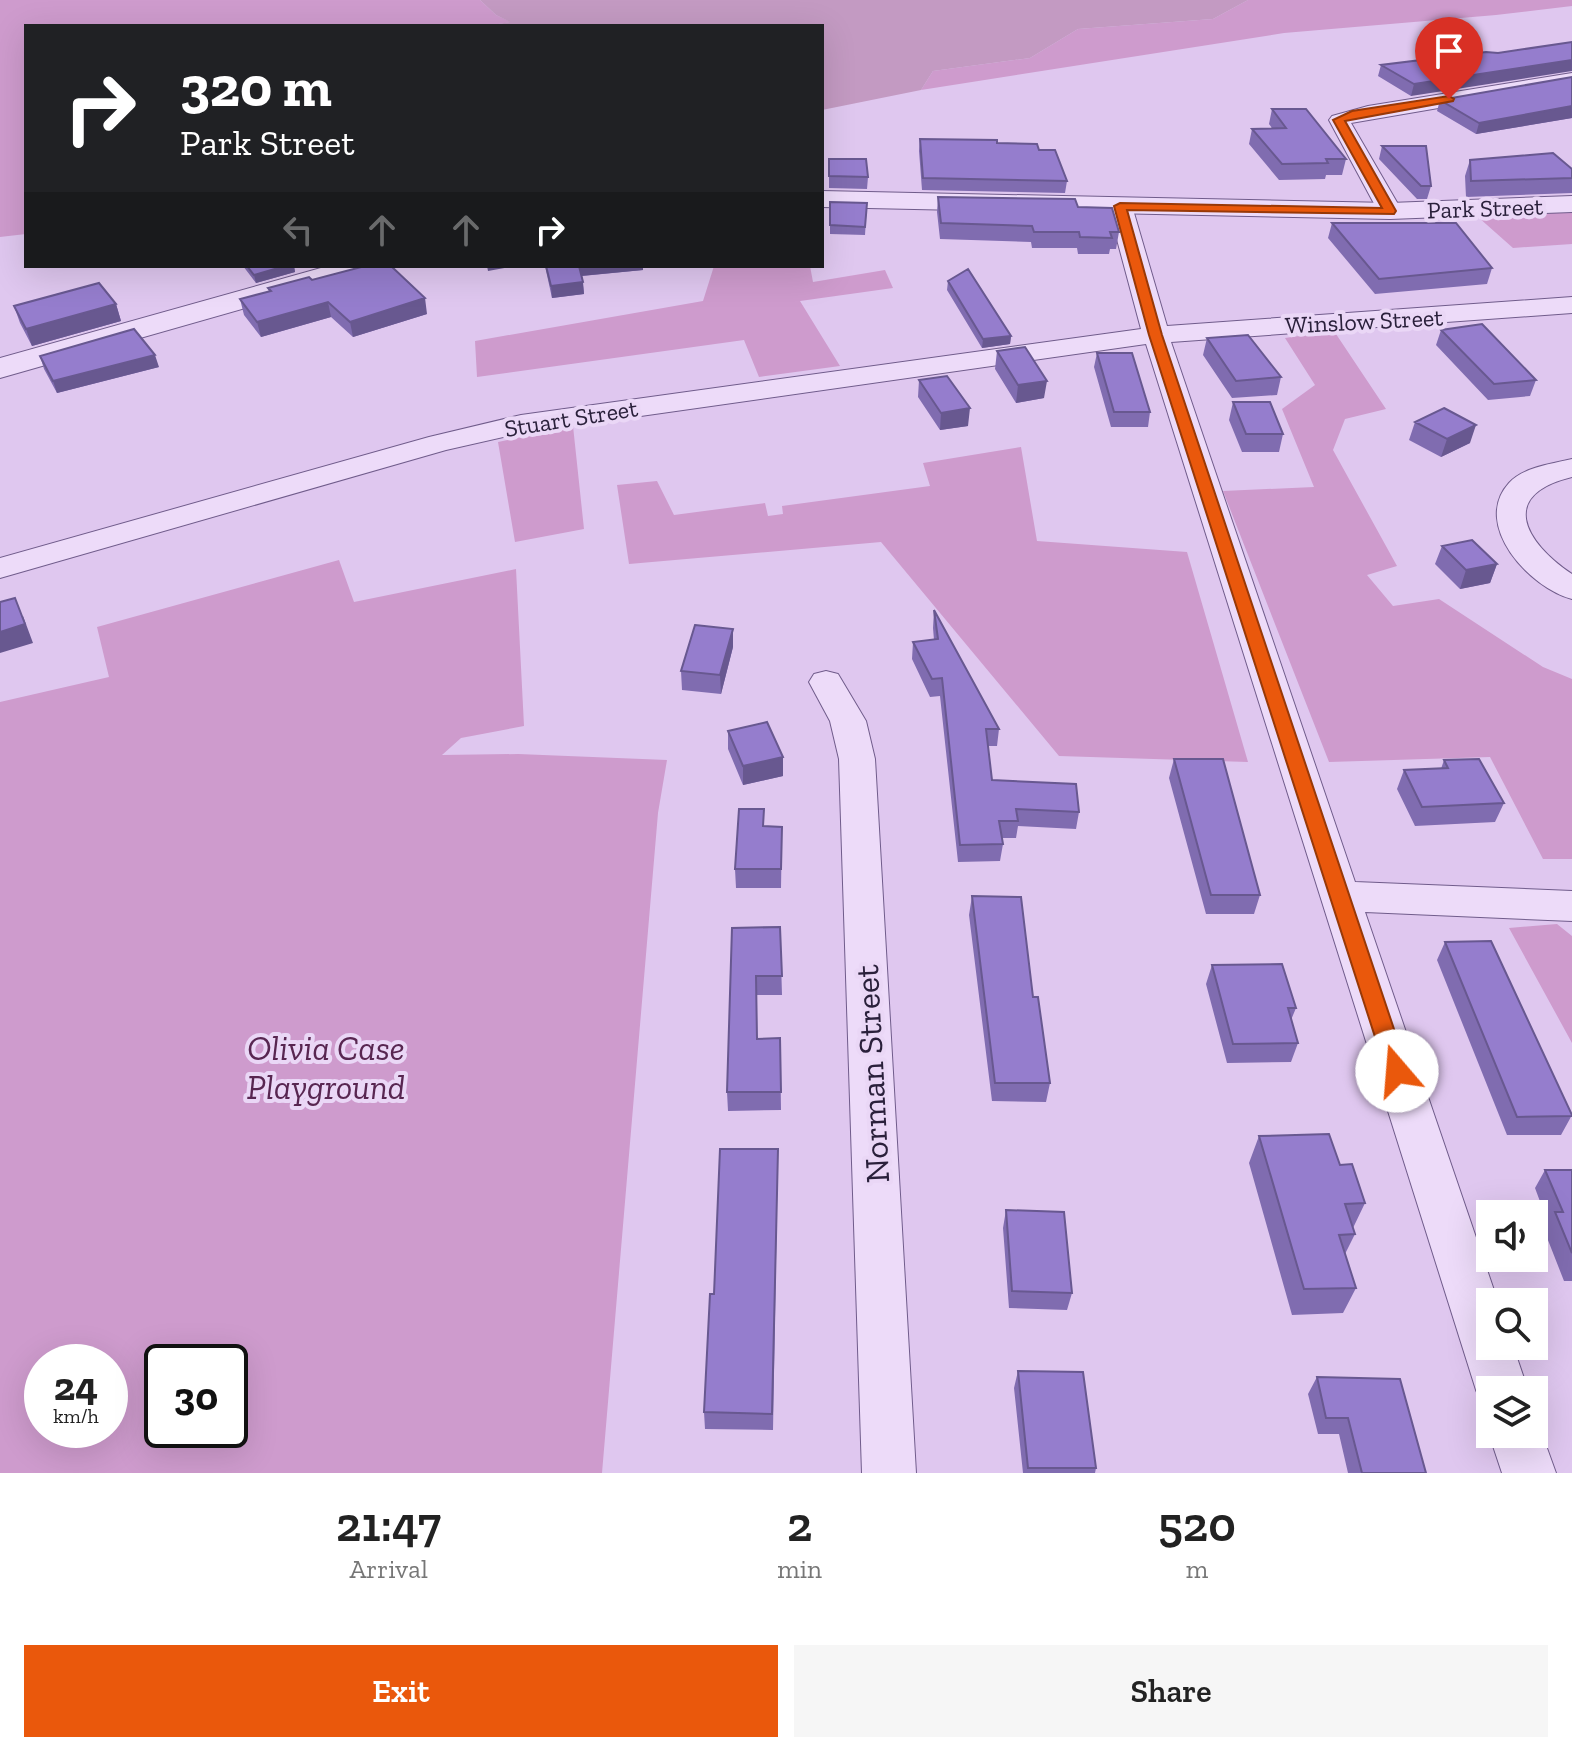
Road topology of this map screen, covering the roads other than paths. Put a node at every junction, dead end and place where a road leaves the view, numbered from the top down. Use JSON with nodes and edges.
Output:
{"nodes":[{"id":1,"x":1572,"y":79,"type":"edge"},
{"id":2,"x":824,"y":199,"type":"edge"},
{"id":3,"x":1572,"y":204,"type":"edge"},
{"id":4,"x":1120,"y":206,"type":"junction"},
{"id":5,"x":1390,"y":211,"type":"junction"},
{"id":6,"x":354,"y":268,"type":"edge"},
{"id":7,"x":1572,"y":305,"type":"edge"},
{"id":8,"x":1156,"y":335,"type":"junction"},
{"id":9,"x":0,"y":368,"type":"edge"},
{"id":10,"x":1572,"y":468,"type":"edge"},
{"id":11,"x":0,"y":568,"type":"edge"},
{"id":12,"x":1572,"y":589,"type":"edge"},
{"id":13,"x":826,"y":682,"type":"dead end"},
{"id":14,"x":1340,"y":896,"type":"junction"},
{"id":15,"x":1572,"y":906,"type":"edge"},
{"id":16,"x":1497,"y":1376,"type":"edge"},
{"id":17,"x":1521,"y":1448,"type":"edge"},
{"id":18,"x":889,"y":1473,"type":"edge"},
{"id":19,"x":1529,"y":1473,"type":"edge"}],
"edges":[{"from":1,"to":5,"type":"street"},
{"from":2,"to":4,"type":"street","name":"Park Street"},
{"from":3,"to":5,"type":"street","name":"Park Street"},
{"from":4,"to":5,"type":"street","name":"Park Street"},
{"from":4,"to":8,"type":"street"},
{"from":6,"to":9,"type":"street"},
{"from":7,"to":8,"type":"street","name":"Winslow Street"},
{"from":8,"to":11,"type":"street","name":"Stuart Street"},
{"from":8,"to":14,"type":"street"},
{"from":10,"to":12,"type":"street"},
{"from":13,"to":18,"type":"street","name":"Norman Street"},
{"from":14,"to":15,"type":"street"},
{"from":14,"to":16,"type":"street"},
{"from":17,"to":19,"type":"street"}]}
